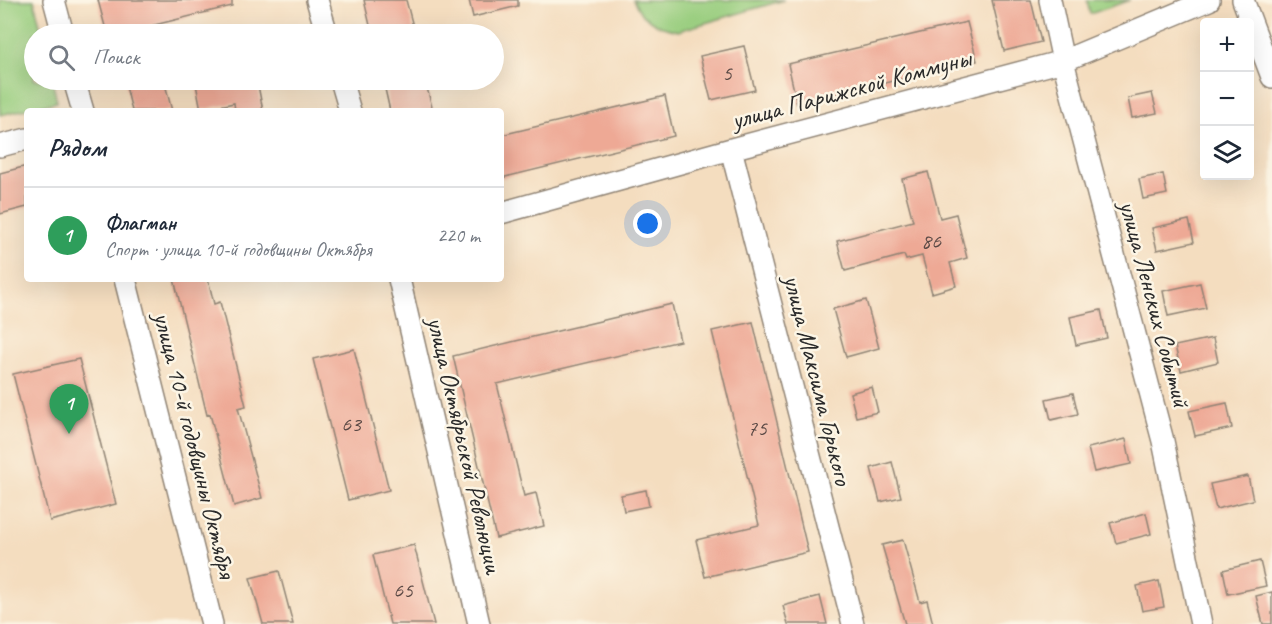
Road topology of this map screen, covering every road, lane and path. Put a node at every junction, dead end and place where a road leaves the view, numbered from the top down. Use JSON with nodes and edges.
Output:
{"nodes":[{"id":1,"x":54,"y":0,"type":"edge"},
{"id":2,"x":316,"y":0,"type":"edge"},
{"id":3,"x":1050,"y":0,"type":"edge"},
{"id":4,"x":1209,"y":0,"type":"edge"},
{"id":5,"x":1243,"y":0,"type":"edge"},
{"id":6,"x":60,"y":24,"type":"edge"},
{"id":7,"x":324,"y":24,"type":"edge"},
{"id":8,"x":1063,"y":61,"type":"junction"},
{"id":9,"x":1272,"y":77,"type":"edge"},
{"id":10,"x":77,"y":90,"type":"edge"},
{"id":11,"x":344,"y":90,"type":"edge"},
{"id":12,"x":82,"y":108,"type":"edge"},
{"id":13,"x":349,"y":108,"type":"edge"},
{"id":14,"x":24,"y":140,"type":"edge"},
{"id":15,"x":0,"y":146,"type":"edge"},
{"id":16,"x":731,"y":148,"type":"junction"},
{"id":17,"x":504,"y":212,"type":"edge"},
{"id":18,"x":126,"y":282,"type":"edge"},
{"id":19,"x":400,"y":282,"type":"edge"},
{"id":20,"x":212,"y":624,"type":"edge"},
{"id":21,"x":478,"y":624,"type":"edge"},
{"id":22,"x":853,"y":624,"type":"edge"},
{"id":23,"x":1201,"y":624,"type":"edge"}],
"edges":[{"from":1,"to":6,"type":"street"},
{"from":2,"to":7,"type":"street"},
{"from":3,"to":8,"type":"street","name":"улица Ленских Событий"},
{"from":4,"to":8,"type":"street","name":"улица Парижской Коммуны"},
{"from":5,"to":9,"type":"street"},
{"from":8,"to":16,"type":"street","name":"улица Парижской Коммуны"},
{"from":8,"to":23,"type":"street","name":"улица Ленских Событий"},
{"from":10,"to":12,"type":"street"},
{"from":11,"to":13,"type":"street"},
{"from":14,"to":15,"type":"street"},
{"from":16,"to":17,"type":"street","name":"улица Парижской Коммуны"},
{"from":16,"to":22,"type":"street","name":"улица Максима Горького"},
{"from":18,"to":20,"type":"street","name":"улица 10-й годовщины Октября"},
{"from":19,"to":21,"type":"street","name":"улица Октябрьской Революции"}]}
